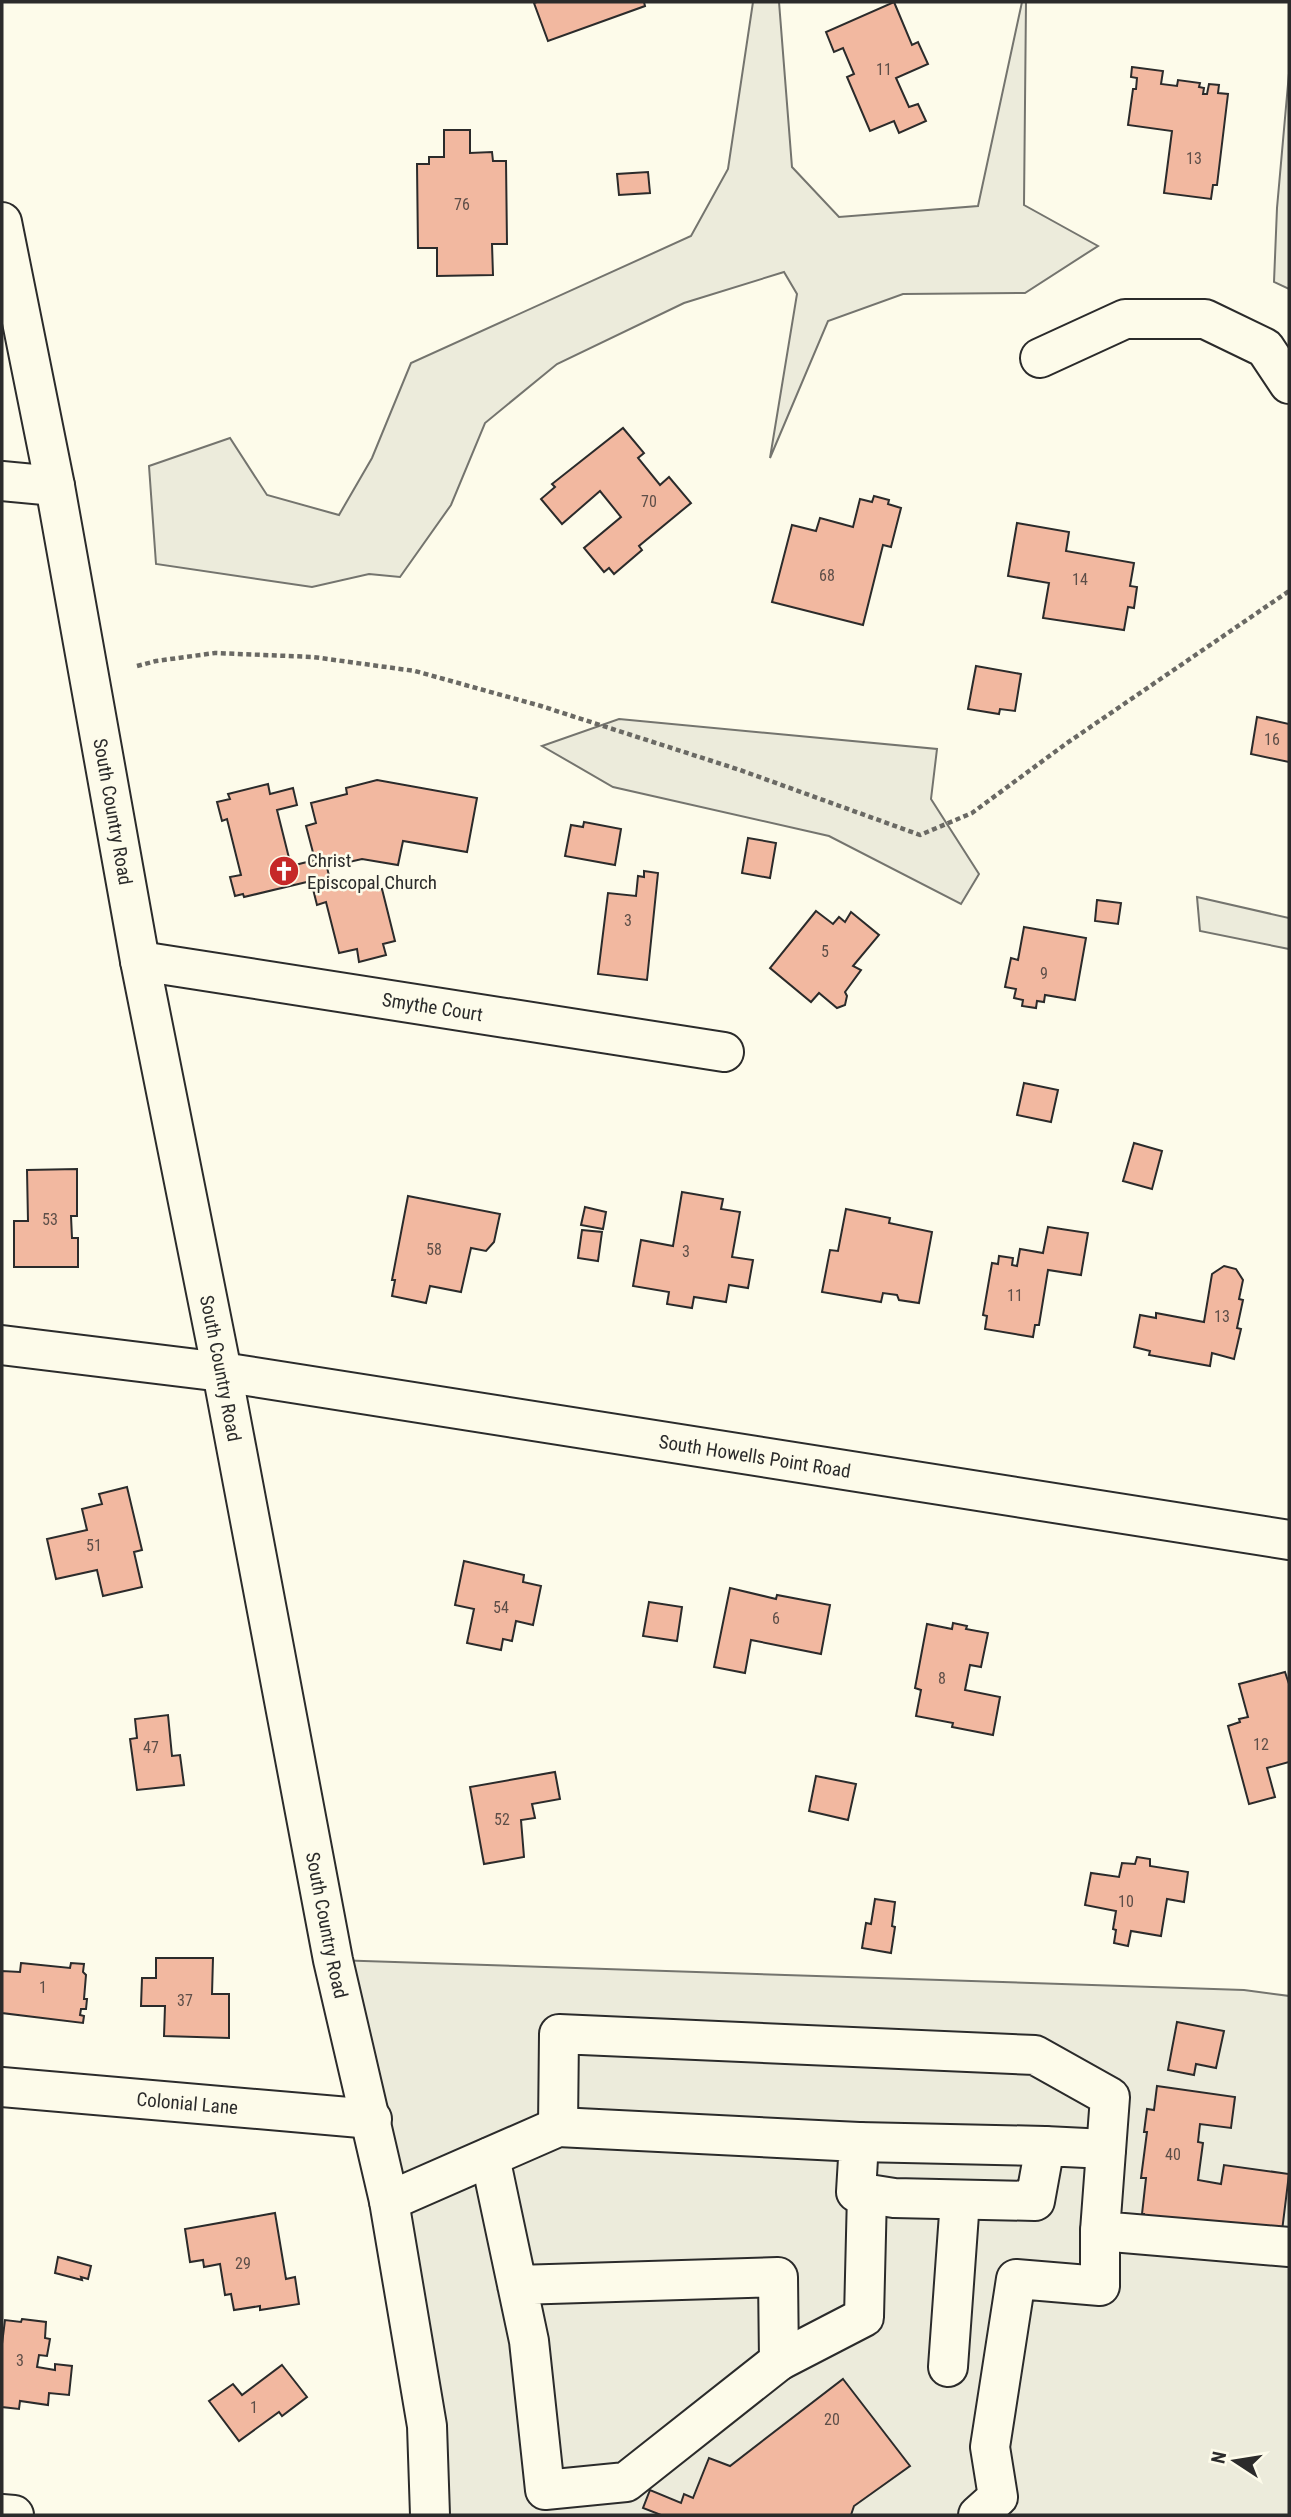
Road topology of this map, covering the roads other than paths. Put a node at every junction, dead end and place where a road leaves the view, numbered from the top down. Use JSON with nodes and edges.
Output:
{"nodes":[{"id":1,"x":2,"y":222,"type":"edge"},
{"id":2,"x":1040,"y":358,"type":"dead end"},
{"id":3,"x":1289,"y":384,"type":"edge"},
{"id":4,"x":2,"y":481,"type":"edge"},
{"id":5,"x":55,"y":486,"type":"junction"},
{"id":6,"x":140,"y":961,"type":"junction"},
{"id":7,"x":724,"y":1052,"type":"dead end"},
{"id":8,"x":2,"y":1345,"type":"edge"},
{"id":9,"x":222,"y":1372,"type":"junction"},
{"id":10,"x":1289,"y":1540,"type":"edge"},
{"id":11,"x":2,"y":2087,"type":"edge"},
{"id":12,"x":372,"y":2119,"type":"junction"},
{"id":13,"x":558,"y":2127,"type":"junction"},
{"id":14,"x":859,"y":2142,"type":"junction"},
{"id":15,"x":1045,"y":2146,"type":"junction"},
{"id":16,"x":1106,"y":2149,"type":"junction"},
{"id":17,"x":490,"y":2157,"type":"junction"},
{"id":18,"x":867,"y":2193,"type":"junction"},
{"id":19,"x":960,"y":2200,"type":"junction"},
{"id":20,"x":389,"y":2202,"type":"junction"},
{"id":21,"x":1100,"y":2231,"type":"junction"},
{"id":22,"x":1289,"y":2247,"type":"edge"},
{"id":23,"x":517,"y":2285,"type":"junction"},
{"id":24,"x":779,"y":2361,"type":"junction"},
{"id":25,"x":948,"y":2367,"type":"dead end"},
{"id":26,"x":2,"y":2514,"type":"edge"},
{"id":27,"x":14,"y":2515,"type":"edge"},
{"id":28,"x":430,"y":2515,"type":"edge"},
{"id":29,"x":978,"y":2515,"type":"edge"}],
"edges":[{"from":1,"to":5,"type":"street","name":"South Country Road"},
{"from":2,"to":3,"type":"street"},
{"from":4,"to":5,"type":"street"},
{"from":5,"to":6,"type":"street","name":"South Country Road"},
{"from":6,"to":7,"type":"street","name":"Smythe Court"},
{"from":6,"to":9,"type":"street","name":"South Country Road"},
{"from":8,"to":9,"type":"street","name":"South Howells Point Road"},
{"from":9,"to":10,"type":"street","name":"South Howells Point Road"},
{"from":9,"to":12,"type":"street","name":"South Country Road"},
{"from":11,"to":12,"type":"street","name":"Colonial Lane"},
{"from":12,"to":20,"type":"street","name":"South Country Road"},
{"from":13,"to":14,"type":"street"},
{"from":13,"to":16,"type":"street"},
{"from":13,"to":17,"type":"street"},
{"from":14,"to":15,"type":"street"},
{"from":14,"to":18,"type":"street"},
{"from":15,"to":16,"type":"street"},
{"from":15,"to":19,"type":"street"},
{"from":16,"to":21,"type":"street"},
{"from":17,"to":20,"type":"street"},
{"from":17,"to":23,"type":"street"},
{"from":18,"to":19,"type":"street"},
{"from":18,"to":24,"type":"street"},
{"from":19,"to":25,"type":"street"},
{"from":20,"to":28,"type":"street","name":"South Country Road"},
{"from":21,"to":22,"type":"street"},
{"from":21,"to":29,"type":"street"},
{"from":23,"to":24,"type":"street"},
{"from":23,"to":24,"type":"street"},
{"from":26,"to":27,"type":"street"}]}
